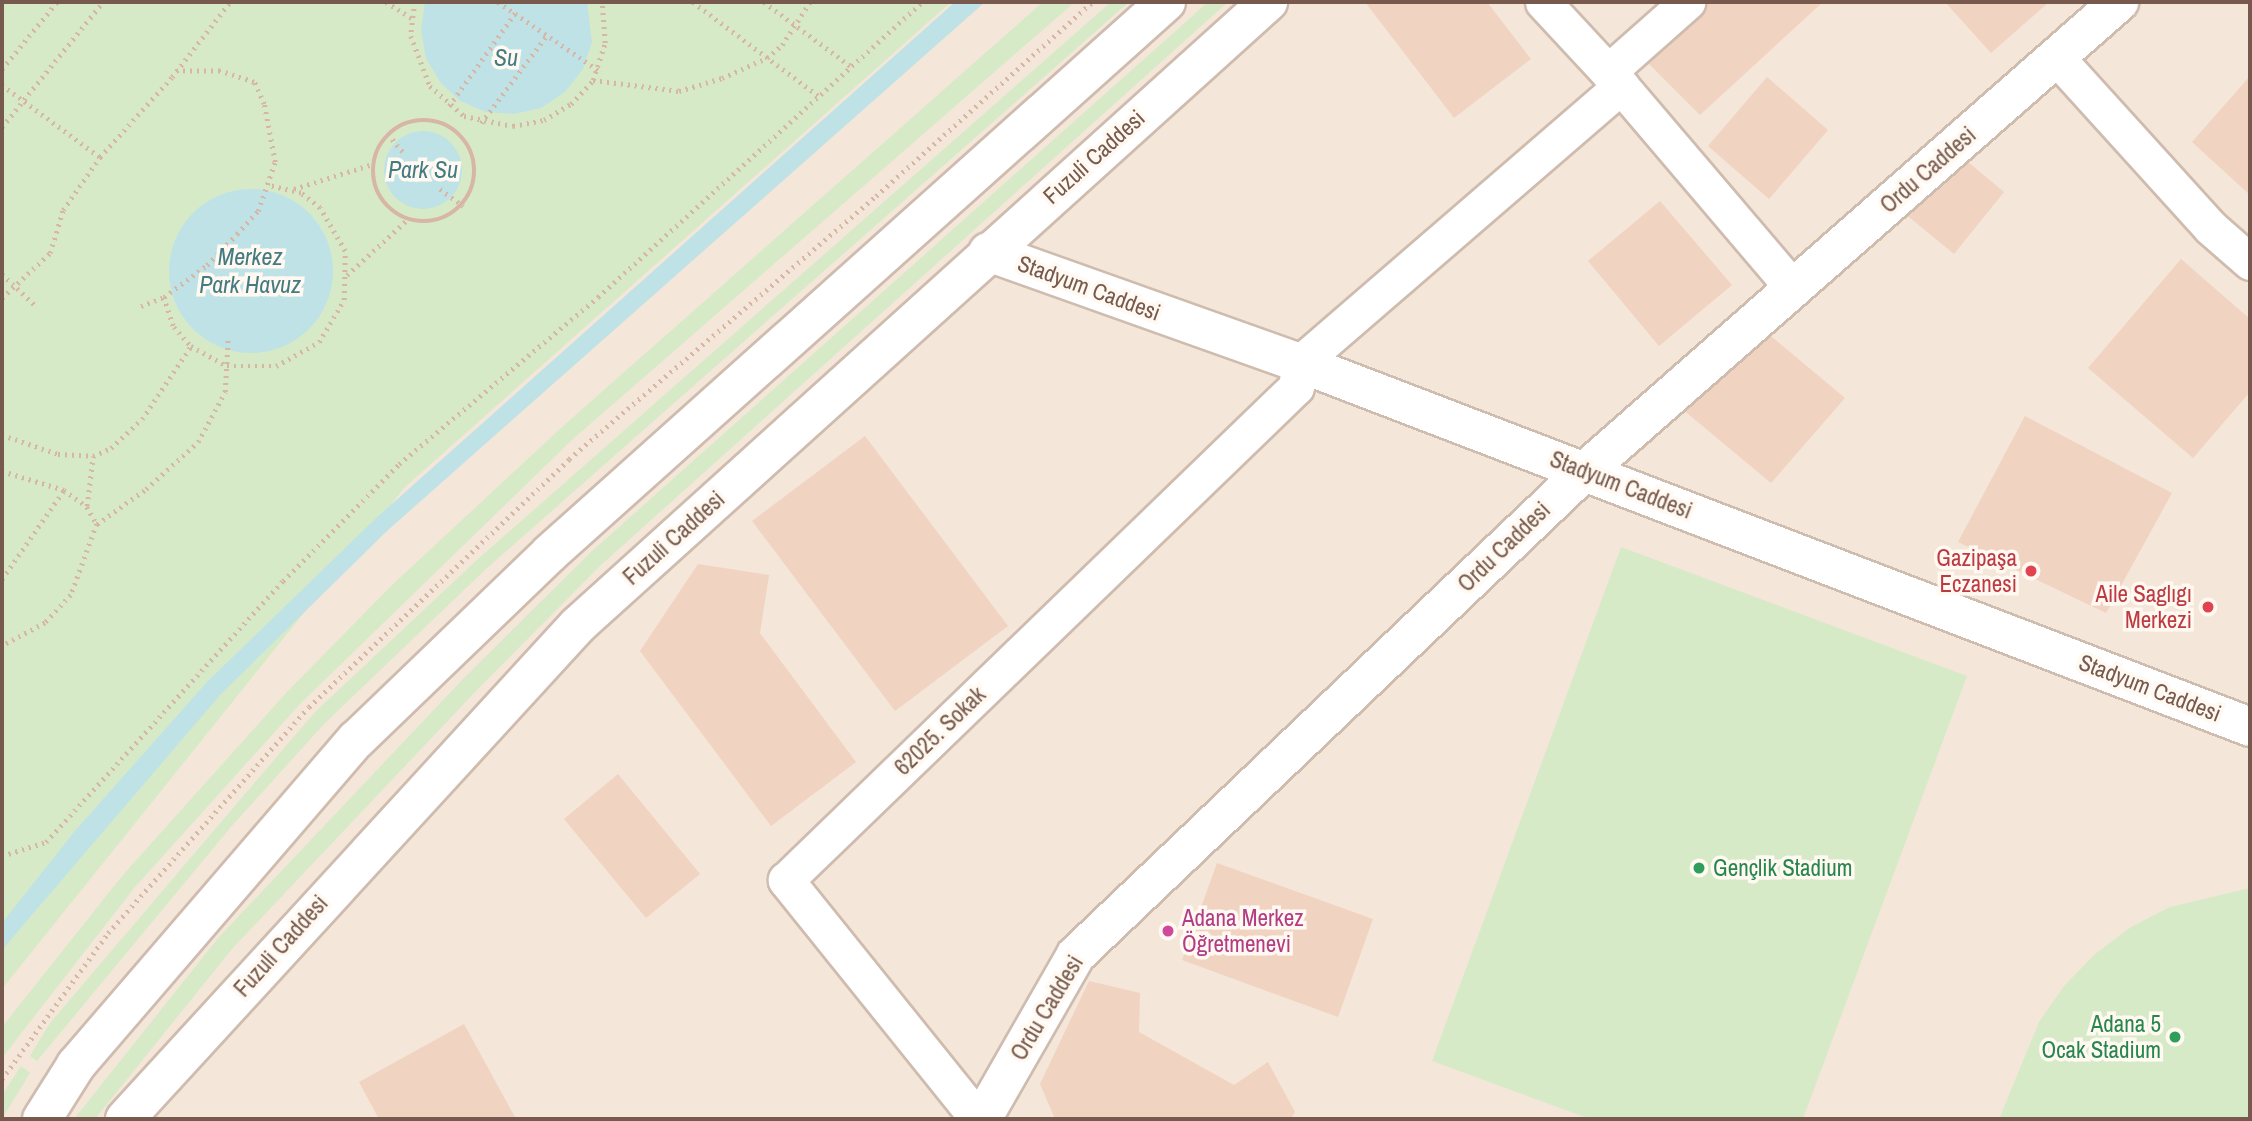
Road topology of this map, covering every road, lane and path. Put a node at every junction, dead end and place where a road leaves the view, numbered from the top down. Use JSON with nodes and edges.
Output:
{"nodes":[{"id":1,"x":57,"y":2,"type":"edge"},
{"id":2,"x":103,"y":2,"type":"edge"},
{"id":3,"x":230,"y":2,"type":"edge"},
{"id":4,"x":386,"y":2,"type":"edge"},
{"id":5,"x":415,"y":2,"type":"edge"},
{"id":6,"x":498,"y":2,"type":"edge"},
{"id":7,"x":601,"y":2,"type":"edge"},
{"id":8,"x":693,"y":2,"type":"edge"},
{"id":9,"x":764,"y":2,"type":"edge"},
{"id":10,"x":810,"y":2,"type":"edge"},
{"id":11,"x":922,"y":2,"type":"edge"},
{"id":12,"x":1166,"y":2,"type":"edge"},
{"id":13,"x":1268,"y":2,"type":"edge"},
{"id":14,"x":1543,"y":2,"type":"edge"},
{"id":15,"x":1687,"y":2,"type":"edge"},
{"id":16,"x":2119,"y":2,"type":"edge"},
{"id":17,"x":515,"y":13,"type":"junction"},
{"id":18,"x":413,"y":18,"type":"junction"},
{"id":19,"x":795,"y":25,"type":"junction"},
{"id":20,"x":547,"y":35,"type":"junction"},
{"id":21,"x":767,"y":58,"type":"junction"},
{"id":22,"x":2057,"y":58,"type":"junction"},
{"id":23,"x":852,"y":67,"type":"junction"},
{"id":24,"x":2,"y":69,"type":"edge"},
{"id":25,"x":598,"y":70,"type":"junction"},
{"id":26,"x":177,"y":71,"type":"junction"},
{"id":27,"x":1614,"y":79,"type":"junction"},
{"id":28,"x":593,"y":80,"type":"junction"},
{"id":29,"x":2,"y":85,"type":"edge"},
{"id":30,"x":820,"y":97,"type":"junction"},
{"id":31,"x":23,"y":100,"type":"junction"},
{"id":32,"x":449,"y":106,"type":"junction"},
{"id":33,"x":481,"y":123,"type":"junction"},
{"id":34,"x":2,"y":127,"type":"edge"},
{"id":35,"x":388,"y":134,"type":"junction"},
{"id":36,"x":404,"y":153,"type":"dead end"},
{"id":37,"x":100,"y":157,"type":"junction"},
{"id":38,"x":373,"y":164,"type":"junction"},
{"id":39,"x":270,"y":186,"type":"junction"},
{"id":40,"x":440,"y":189,"type":"dead end"},
{"id":41,"x":293,"y":190,"type":"junction"},
{"id":42,"x":463,"y":205,"type":"junction"},
{"id":43,"x":407,"y":220,"type":"junction"},
{"id":44,"x":988,"y":251,"type":"junction"},
{"id":45,"x":2250,"y":262,"type":"edge"},
{"id":46,"x":2,"y":274,"type":"edge"},
{"id":47,"x":347,"y":275,"type":"junction"},
{"id":48,"x":16,"y":287,"type":"junction"},
{"id":49,"x":1793,"y":288,"type":"junction"},
{"id":50,"x":164,"y":297,"type":"junction"},
{"id":51,"x":2,"y":298,"type":"edge"},
{"id":52,"x":141,"y":306,"type":"dead end"},
{"id":53,"x":37,"y":307,"type":"dead end"},
{"id":54,"x":228,"y":340,"type":"dead end"},
{"id":55,"x":191,"y":346,"type":"junction"},
{"id":56,"x":1300,"y":363,"type":"junction"},
{"id":57,"x":227,"y":366,"type":"junction"},
{"id":58,"x":2,"y":435,"type":"edge"},
{"id":59,"x":93,"y":456,"type":"junction"},
{"id":60,"x":2,"y":471,"type":"edge"},
{"id":61,"x":1585,"y":471,"type":"junction"},
{"id":62,"x":64,"y":490,"type":"junction"},
{"id":63,"x":87,"y":507,"type":"junction"},
{"id":64,"x":97,"y":524,"type":"junction"},
{"id":65,"x":2,"y":579,"type":"edge"},
{"id":66,"x":2,"y":646,"type":"edge"},
{"id":67,"x":2250,"y":727,"type":"edge"},
{"id":68,"x":2,"y":856,"type":"edge"},
{"id":69,"x":42,"y":1119,"type":"edge"},
{"id":70,"x":125,"y":1119,"type":"edge"},
{"id":71,"x":980,"y":1119,"type":"edge"}],
"edges":[{"from":1,"to":24,"type":"path"},
{"from":2,"to":31,"type":"path"},
{"from":3,"to":26,"type":"path"},
{"from":4,"to":18,"type":"path"},
{"from":5,"to":18,"type":"path"},
{"from":6,"to":17,"type":"path"},
{"from":7,"to":25,"type":"path"},
{"from":8,"to":21,"type":"path"},
{"from":9,"to":19,"type":"path"},
{"from":10,"to":19,"type":"path"},
{"from":11,"to":23,"type":"path"},
{"from":12,"to":69,"type":"main road"},
{"from":13,"to":44,"type":"main road","name":"Fuzuli Caddesi"},
{"from":14,"to":27,"type":"street"},
{"from":15,"to":27,"type":"street"},
{"from":16,"to":22,"type":"main road","name":"Ordu Caddesi"},
{"from":17,"to":20,"type":"path"},
{"from":17,"to":32,"type":"path"},
{"from":18,"to":32,"type":"path"},
{"from":19,"to":21,"type":"path"},
{"from":19,"to":23,"type":"path"},
{"from":20,"to":25,"type":"path"},
{"from":20,"to":33,"type":"path"},
{"from":21,"to":28,"type":"path"},
{"from":21,"to":30,"type":"path"},
{"from":22,"to":45,"type":"street"},
{"from":22,"to":49,"type":"main road","name":"Ordu Caddesi"},
{"from":23,"to":30,"type":"path"},
{"from":25,"to":28,"type":"path"},
{"from":26,"to":37,"type":"path"},
{"from":26,"to":39,"type":"path"},
{"from":27,"to":49,"type":"street"},
{"from":27,"to":56,"type":"street"},
{"from":28,"to":33,"type":"path"},
{"from":29,"to":31,"type":"path"},
{"from":30,"to":68,"type":"path"},
{"from":31,"to":34,"type":"path"},
{"from":31,"to":37,"type":"path"},
{"from":32,"to":33,"type":"path"},
{"from":35,"to":36,"type":"path"},
{"from":35,"to":38,"type":"path"},
{"from":35,"to":42,"type":"path"},
{"from":37,"to":48,"type":"path"},
{"from":38,"to":41,"type":"path"},
{"from":38,"to":43,"type":"path"},
{"from":39,"to":41,"type":"path"},
{"from":39,"to":50,"type":"path"},
{"from":40,"to":42,"type":"path"},
{"from":41,"to":47,"type":"path"},
{"from":42,"to":43,"type":"path"},
{"from":43,"to":47,"type":"path"},
{"from":44,"to":56,"type":"main road","name":"Stadyum Caddesi"},
{"from":44,"to":70,"type":"main road","name":"Fuzuli Caddesi"},
{"from":46,"to":48,"type":"path"},
{"from":47,"to":57,"type":"path"},
{"from":48,"to":51,"type":"path"},
{"from":48,"to":53,"type":"path"},
{"from":49,"to":61,"type":"main road","name":"Ordu Caddesi"},
{"from":50,"to":52,"type":"path"},
{"from":50,"to":55,"type":"path"},
{"from":54,"to":57,"type":"path"},
{"from":55,"to":57,"type":"path"},
{"from":55,"to":59,"type":"path"},
{"from":56,"to":61,"type":"main road","name":"Stadyum Caddesi"},
{"from":56,"to":71,"type":"street","name":"62025. Sokak"},
{"from":57,"to":64,"type":"path"},
{"from":58,"to":59,"type":"path"},
{"from":59,"to":63,"type":"path"},
{"from":60,"to":62,"type":"path"},
{"from":61,"to":67,"type":"main road","name":"Stadyum Caddesi"},
{"from":61,"to":71,"type":"main road","name":"Ordu Caddesi"},
{"from":62,"to":63,"type":"path"},
{"from":62,"to":65,"type":"path"},
{"from":63,"to":64,"type":"path"},
{"from":64,"to":66,"type":"path"}]}
